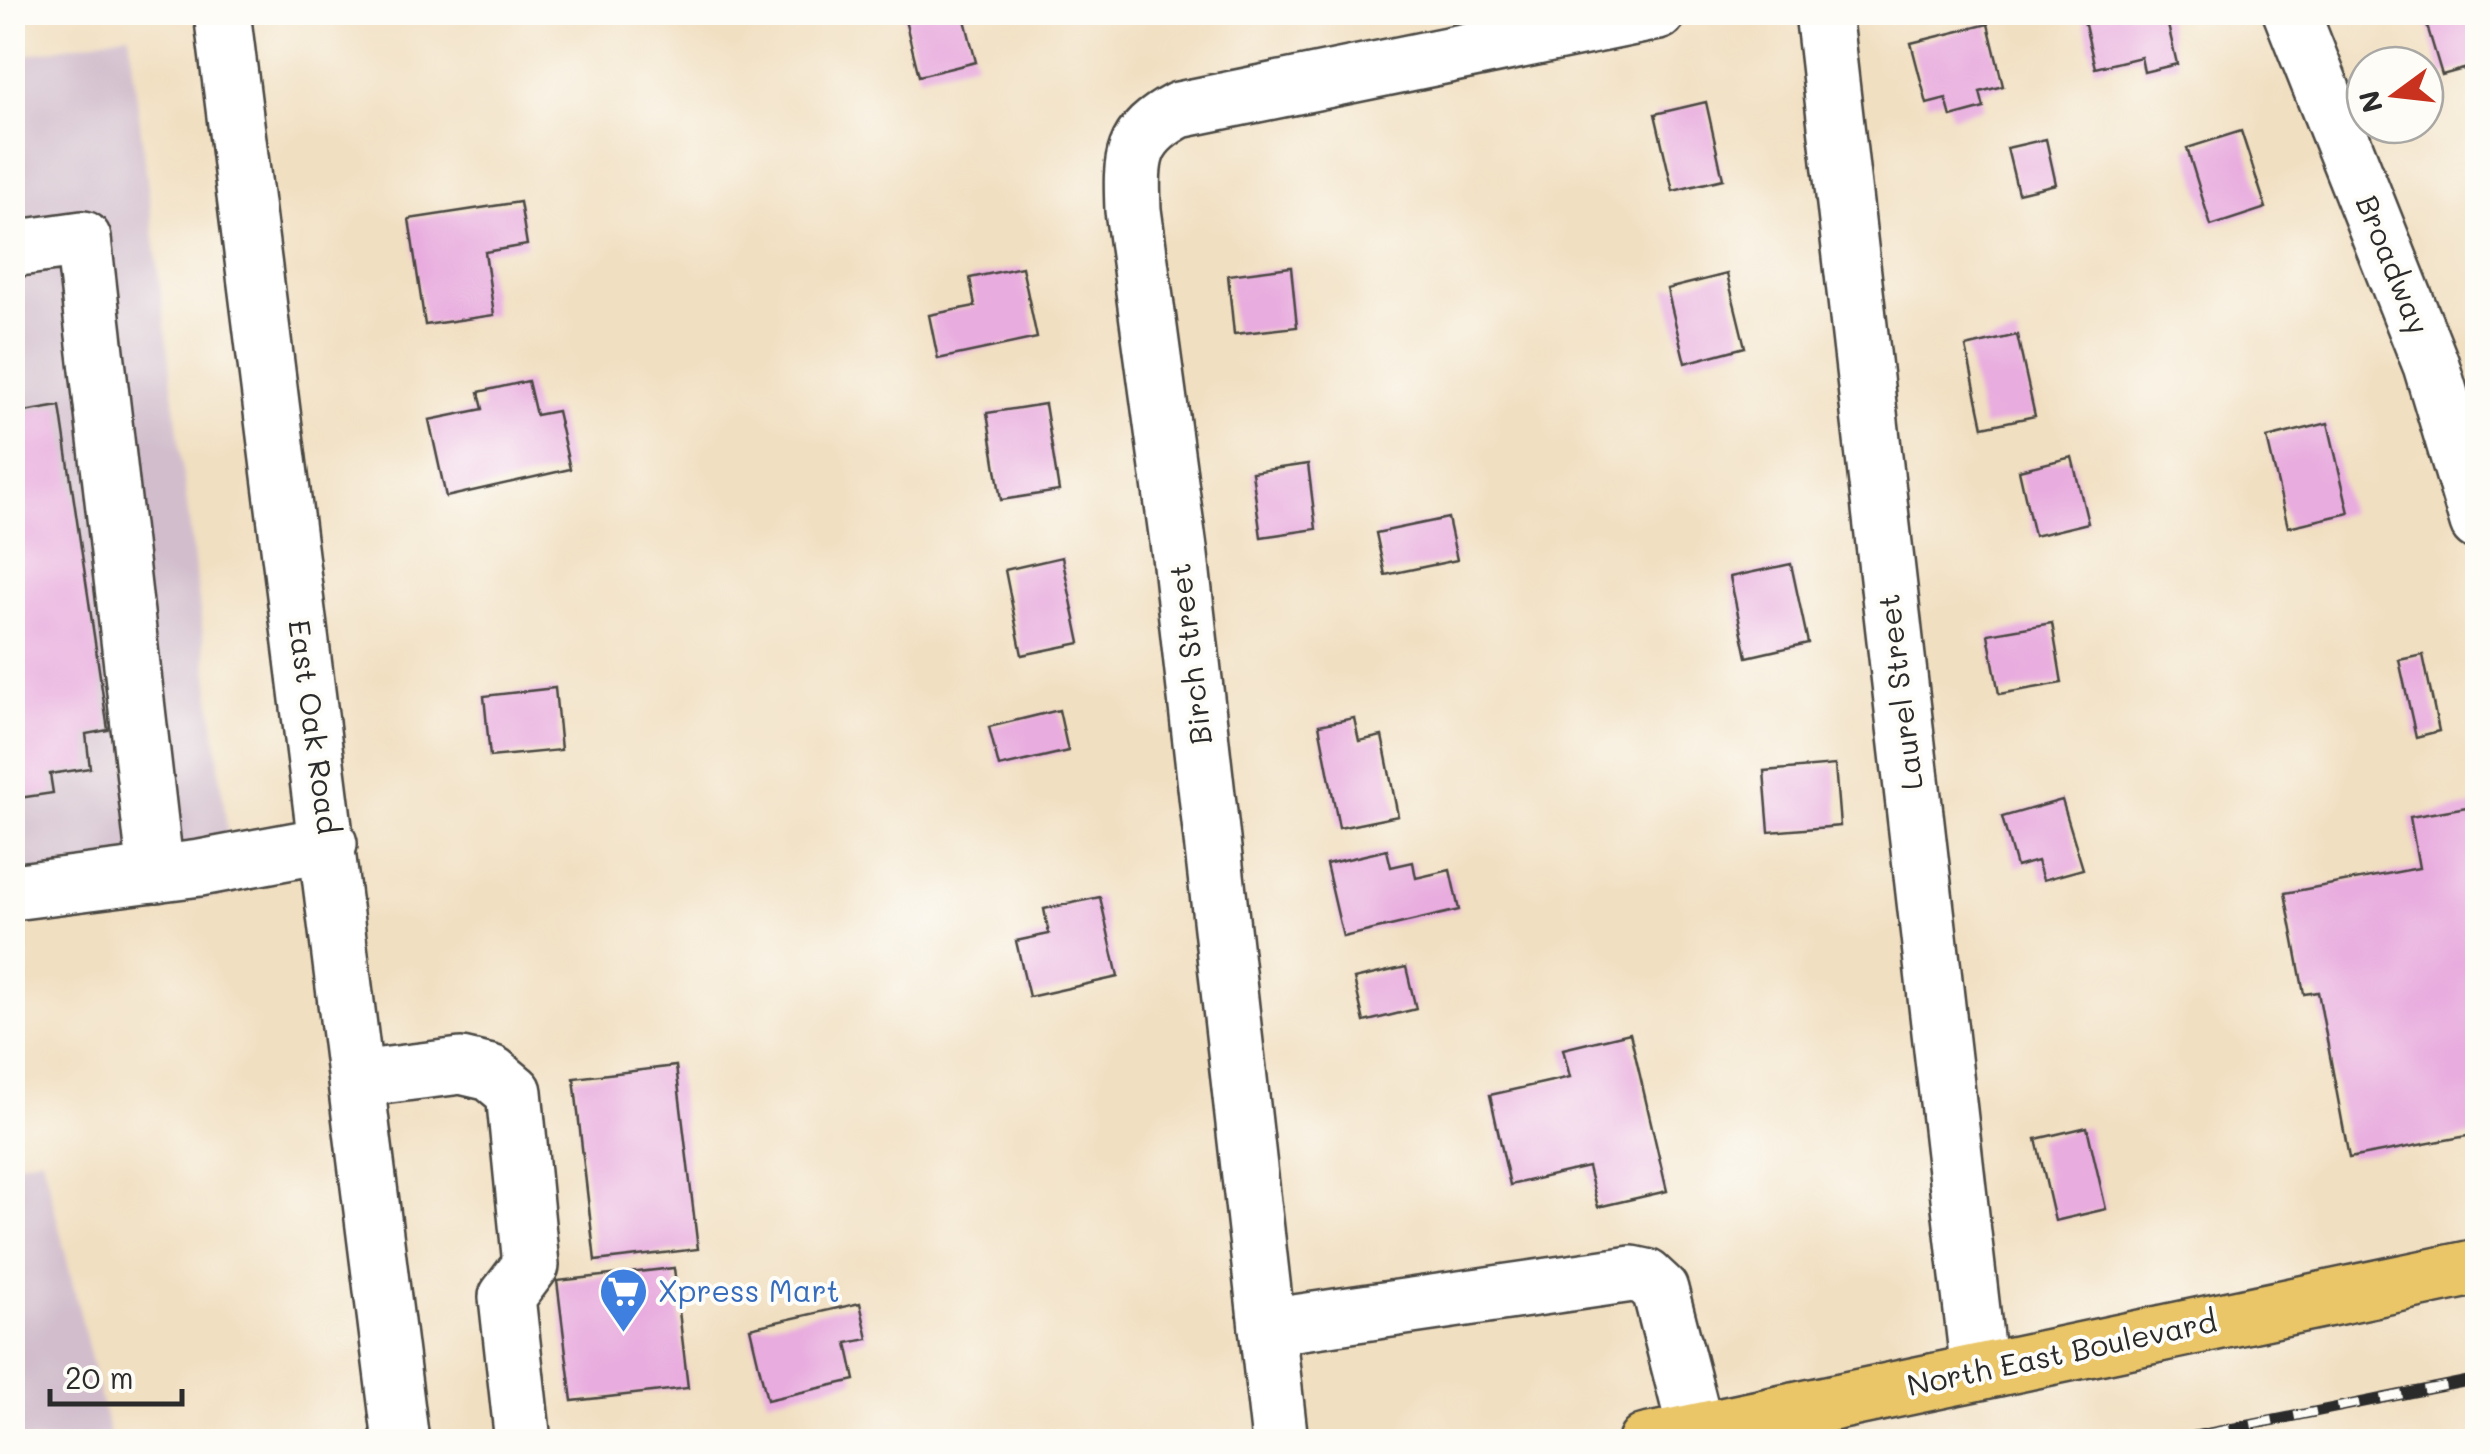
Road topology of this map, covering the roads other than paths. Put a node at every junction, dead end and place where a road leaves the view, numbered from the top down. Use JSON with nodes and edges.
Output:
{"nodes":[{"id":1,"x":222,"y":12,"type":"edge"},
{"id":2,"x":1658,"y":12,"type":"edge"},
{"id":3,"x":1823,"y":12,"type":"edge"},
{"id":4,"x":2291,"y":12,"type":"edge"},
{"id":5,"x":12,"y":249,"type":"edge"},
{"id":6,"x":2478,"y":522,"type":"edge"},
{"id":7,"x":328,"y":844,"type":"junction"},
{"id":8,"x":156,"y":874,"type":"junction"},
{"id":9,"x":12,"y":892,"type":"edge"},
{"id":10,"x":357,"y":1078,"type":"junction"},
{"id":11,"x":2478,"y":1268,"type":"edge"},
{"id":12,"x":1267,"y":1327,"type":"junction"},
{"id":13,"x":1980,"y":1372,"type":"junction"},
{"id":14,"x":1671,"y":1436,"type":"edge"},
{"id":15,"x":401,"y":1442,"type":"edge"},
{"id":16,"x":522,"y":1442,"type":"edge"},
{"id":17,"x":1280,"y":1442,"type":"edge"}],
"edges":[{"from":1,"to":7,"type":"street","name":"East Oak Road"},
{"from":2,"to":12,"type":"street","name":"Birch Street"},
{"from":3,"to":13,"type":"street","name":"Laurel Street"},
{"from":4,"to":6,"type":"street","name":"Broadway"},
{"from":5,"to":8,"type":"street"},
{"from":7,"to":8,"type":"street"},
{"from":7,"to":10,"type":"street","name":"East Oak Road"},
{"from":8,"to":9,"type":"street"},
{"from":10,"to":15,"type":"street","name":"East Oak Road"},
{"from":10,"to":16,"type":"street"},
{"from":11,"to":13,"type":"main road","name":"North East Boulevard"},
{"from":12,"to":14,"type":"street"},
{"from":12,"to":17,"type":"street","name":"Birch Street"},
{"from":13,"to":14,"type":"main road","name":"North East Boulevard"}]}
